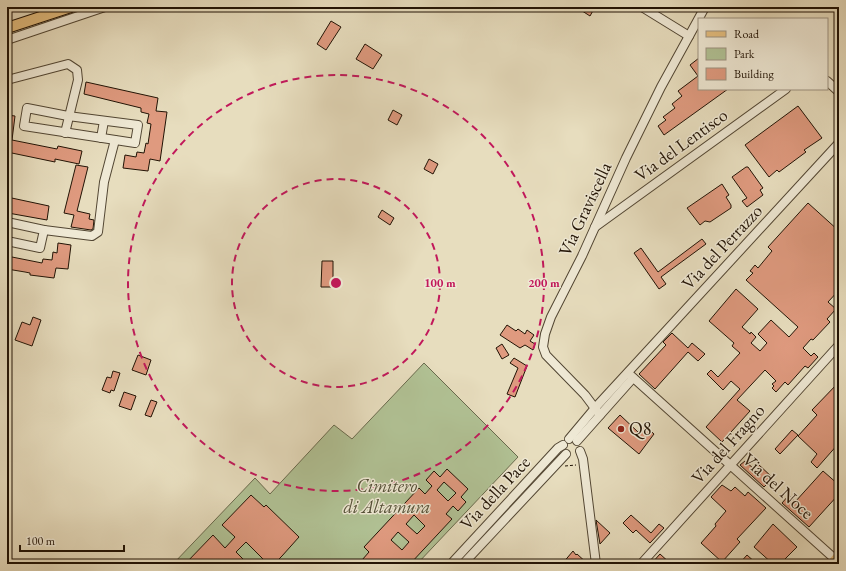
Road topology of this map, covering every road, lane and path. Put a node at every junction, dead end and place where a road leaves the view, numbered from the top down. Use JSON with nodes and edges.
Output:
{"nodes":[{"id":1,"x":70,"y":7,"type":"edge"},
{"id":2,"x":105,"y":7,"type":"edge"},
{"id":3,"x":642,"y":7,"type":"edge"},
{"id":4,"x":705,"y":7,"type":"edge"},
{"id":5,"x":699,"y":18,"type":"edge"},
{"id":6,"x":698,"y":20,"type":"edge"},
{"id":7,"x":7,"y":28,"type":"edge"},
{"id":8,"x":689,"y":36,"type":"junction"},
{"id":9,"x":7,"y":40,"type":"edge"},
{"id":10,"x":7,"y":80,"type":"edge"},
{"id":11,"x":828,"y":82,"type":"edge"},
{"id":12,"x":785,"y":90,"type":"edge"},
{"id":13,"x":839,"y":92,"type":"edge"},
{"id":14,"x":68,"y":116,"type":"junction"},
{"id":15,"x":104,"y":121,"type":"junction"},
{"id":16,"x":65,"y":133,"type":"junction"},
{"id":17,"x":101,"y":138,"type":"junction"},
{"id":18,"x":115,"y":140,"type":"junction"},
{"id":19,"x":839,"y":143,"type":"edge"},
{"id":20,"x":7,"y":222,"type":"edge"},
{"id":21,"x":595,"y":227,"type":"junction"},
{"id":22,"x":44,"y":230,"type":"junction"},
{"id":23,"x":7,"y":241,"type":"edge"},
{"id":24,"x":839,"y":345,"type":"edge"},
{"id":25,"x":631,"y":375,"type":"junction"},
{"id":26,"x":595,"y":408,"type":"junction"},
{"id":27,"x":600,"y":416,"type":"junction"},
{"id":28,"x":570,"y":441,"type":"junction"},
{"id":29,"x":566,"y":454,"type":"junction"},
{"id":30,"x":579,"y":455,"type":"junction"},
{"id":31,"x":730,"y":465,"type":"junction"},
{"id":32,"x":836,"y":560,"type":"edge"},
{"id":33,"x":451,"y":564,"type":"edge"},
{"id":34,"x":463,"y":564,"type":"edge"},
{"id":35,"x":596,"y":564,"type":"edge"},
{"id":36,"x":640,"y":564,"type":"edge"}],
"edges":[{"from":1,"to":7,"type":"main road"},
{"from":2,"to":9,"type":"street"},
{"from":3,"to":8,"type":"street"},
{"from":4,"to":5,"type":"street","name":"Via Graviscella"},
{"from":6,"to":8,"type":"street","name":"Via Graviscella"},
{"from":8,"to":21,"type":"street","name":"Via Graviscella"},
{"from":10,"to":14,"type":"street"},
{"from":11,"to":13,"type":"street"},
{"from":12,"to":21,"type":"street","name":"Via del Lentisco"},
{"from":14,"to":15,"type":"street"},
{"from":14,"to":16,"type":"street"},
{"from":14,"to":16,"type":"street"},
{"from":15,"to":17,"type":"street"},
{"from":15,"to":18,"type":"street"},
{"from":16,"to":17,"type":"street"},
{"from":17,"to":18,"type":"street"},
{"from":18,"to":22,"type":"street"},
{"from":19,"to":25,"type":"street","name":"Via del Perrazzo"},
{"from":20,"to":22,"type":"street"},
{"from":21,"to":26,"type":"street","name":"Via Graviscella"},
{"from":22,"to":23,"type":"street"},
{"from":24,"to":31,"type":"street","name":"Via del Fragno"},
{"from":25,"to":26,"type":"street","name":"Via della Pace"},
{"from":25,"to":27,"type":"street","name":"Via della Pace"},
{"from":25,"to":31,"type":"street","name":"Via del Noce"},
{"from":26,"to":27,"type":"street","name":"Via Graviscella"},
{"from":26,"to":28,"type":"street","name":"Via della Pace"},
{"from":27,"to":28,"type":"street","name":"Via della Pace"},
{"from":28,"to":29,"type":"street"},
{"from":28,"to":30,"type":"street"},
{"from":28,"to":33,"type":"street","name":"Via della Pace"},
{"from":29,"to":30,"type":"street"},
{"from":29,"to":34,"type":"street","name":"Via della Pace"},
{"from":30,"to":35,"type":"street"},
{"from":31,"to":32,"type":"street","name":"Via del Noce"},
{"from":31,"to":36,"type":"street","name":"Via del Fragno"}]}
